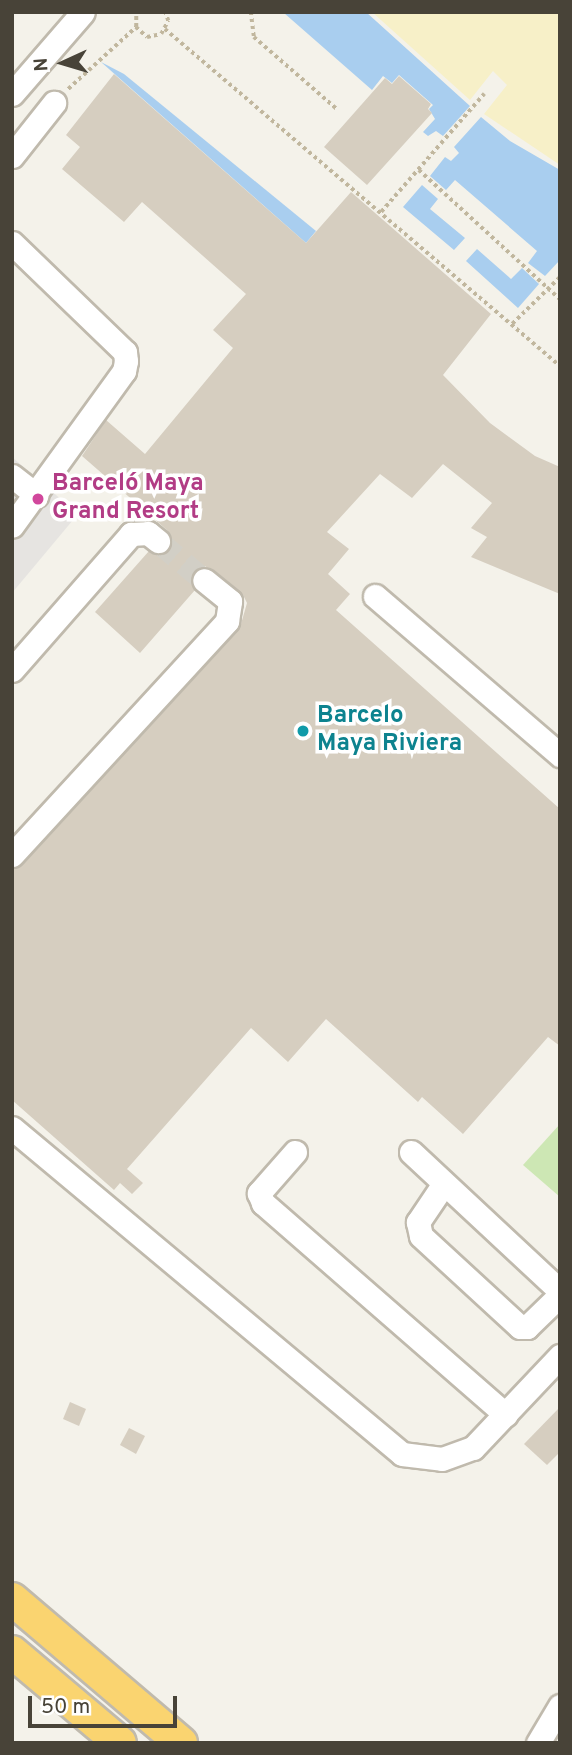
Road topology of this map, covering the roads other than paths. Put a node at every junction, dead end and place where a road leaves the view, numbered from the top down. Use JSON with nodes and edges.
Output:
{"nodes":[{"id":1,"x":83,"y":12,"type":"edge"},
{"id":2,"x":12,"y":94,"type":"edge"},
{"id":3,"x":54,"y":103,"type":"road end"},
{"id":4,"x":12,"y":156,"type":"edge"},
{"id":5,"x":12,"y":243,"type":"edge"},
{"id":6,"x":12,"y":476,"type":"edge"},
{"id":7,"x":36,"y":495,"type":"junction"},
{"id":8,"x":12,"y":526,"type":"edge"},
{"id":9,"x":158,"y":541,"type":"tunnel mouth"},
{"id":10,"x":204,"y":580,"type":"tunnel mouth"},
{"id":11,"x":375,"y":596,"type":"dead end"},
{"id":12,"x":12,"y":670,"type":"edge"},
{"id":13,"x":560,"y":755,"type":"edge"},
{"id":14,"x":12,"y":855,"type":"edge"},
{"id":15,"x":12,"y":1128,"type":"edge"},
{"id":16,"x":295,"y":1152,"type":"dead end"},
{"id":17,"x":411,"y":1152,"type":"dead end"},
{"id":18,"x":443,"y":1185,"type":"junction"},
{"id":19,"x":560,"y":1293,"type":"edge"},
{"id":20,"x":560,"y":1356,"type":"edge"},
{"id":21,"x":506,"y":1415,"type":"junction"},
{"id":22,"x":12,"y":1600,"type":"edge"},
{"id":23,"x":12,"y":1652,"type":"edge"},
{"id":24,"x":560,"y":1706,"type":"edge"},
{"id":25,"x":120,"y":1743,"type":"edge"},
{"id":26,"x":181,"y":1743,"type":"edge"},
{"id":27,"x":538,"y":1743,"type":"edge"}],
"edges":[{"from":1,"to":2,"type":"street"},
{"from":3,"to":4,"type":"street"},
{"from":5,"to":7,"type":"street"},
{"from":6,"to":7,"type":"street"},
{"from":7,"to":8,"type":"street"},
{"from":9,"to":12,"type":"street"},
{"from":10,"to":14,"type":"street"},
{"from":11,"to":13,"type":"street"},
{"from":15,"to":21,"type":"street"},
{"from":16,"to":21,"type":"street"},
{"from":17,"to":18,"type":"street"},
{"from":18,"to":19,"type":"street"},
{"from":18,"to":19,"type":"street"},
{"from":20,"to":21,"type":"street"},
{"from":22,"to":26,"type":"highway"},
{"from":23,"to":25,"type":"highway"},
{"from":24,"to":27,"type":"street"}]}
